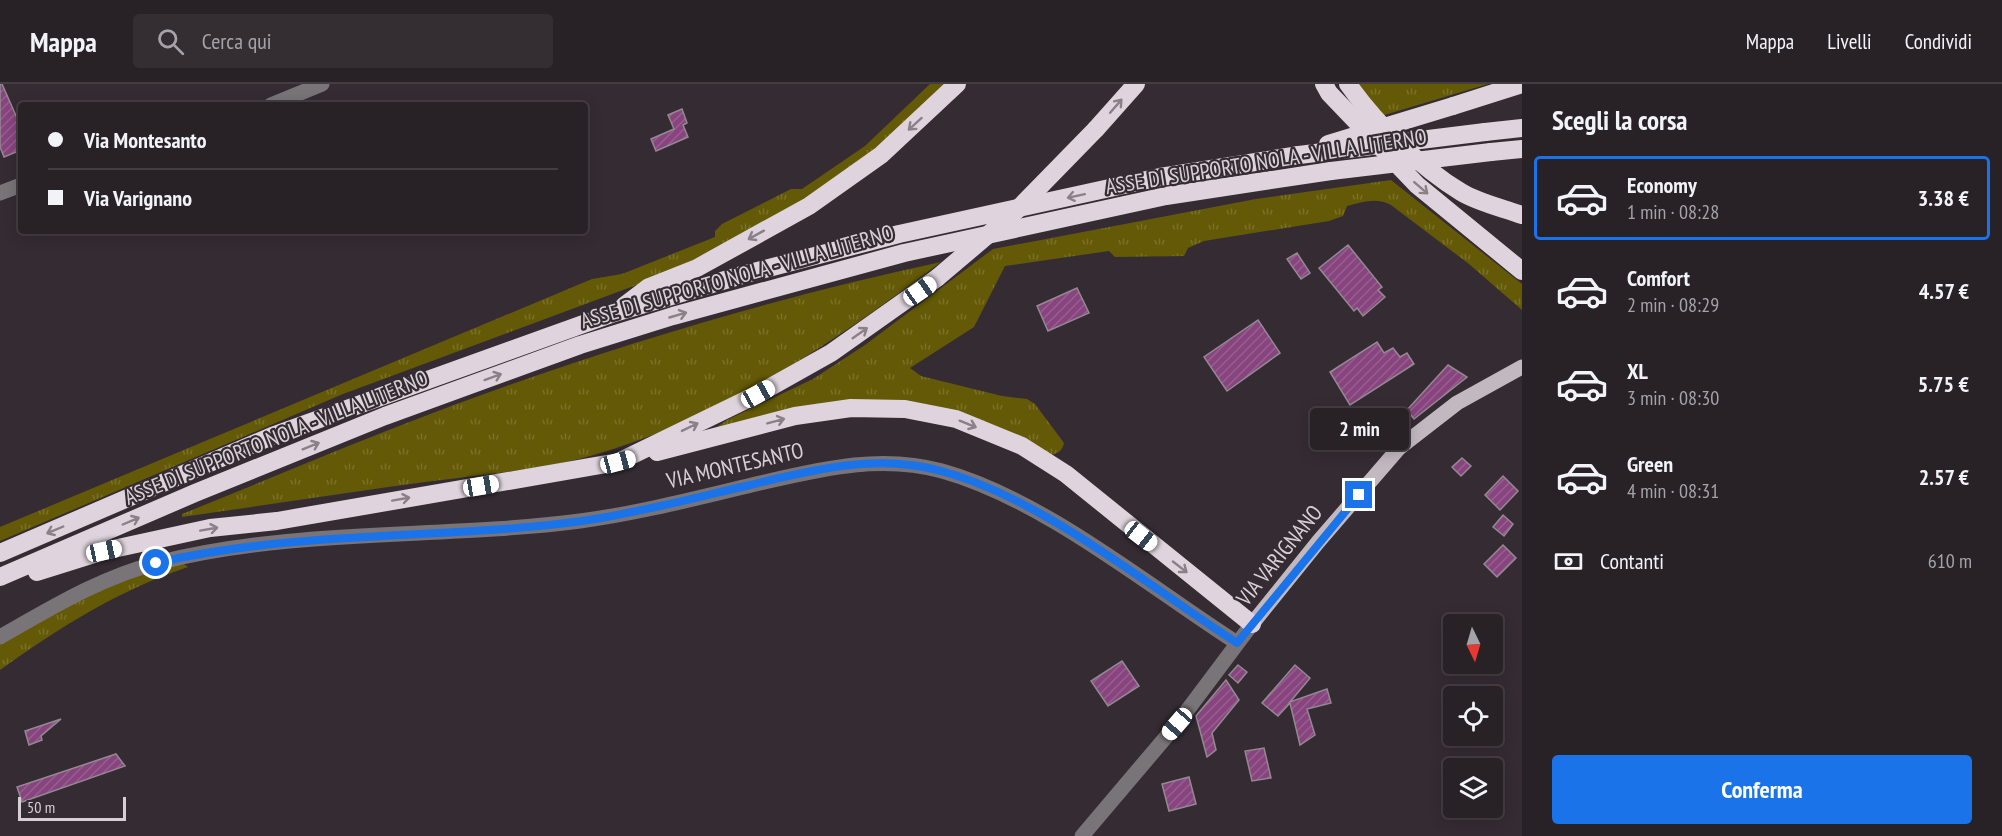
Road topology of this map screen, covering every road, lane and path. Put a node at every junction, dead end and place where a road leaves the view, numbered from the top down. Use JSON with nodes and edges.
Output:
{"nodes":[{"id":1,"x":322,"y":84,"type":"edge"},
{"id":2,"x":957,"y":84,"type":"edge"},
{"id":3,"x":1136,"y":84,"type":"edge"},
{"id":4,"x":1324,"y":84,"type":"edge"},
{"id":5,"x":1348,"y":84,"type":"edge"},
{"id":6,"x":1522,"y":84,"type":"edge"},
{"id":7,"x":278,"y":102,"type":"edge"},
{"id":8,"x":1522,"y":128,"type":"edge"},
{"id":9,"x":1522,"y":149,"type":"edge"},
{"id":10,"x":1299,"y":155,"type":"junction"},
{"id":11,"x":18,"y":186,"type":"edge"},
{"id":12,"x":0,"y":193,"type":"edge"},
{"id":13,"x":1522,"y":215,"type":"edge"},
{"id":14,"x":1522,"y":271,"type":"edge"},
{"id":15,"x":614,"y":314,"type":"junction"},
{"id":16,"x":1522,"y":367,"type":"edge"},
{"id":17,"x":618,"y":462,"type":"junction"},
{"id":18,"x":0,"y":554,"type":"edge"},
{"id":19,"x":4,"y":575,"type":"edge"},
{"id":20,"x":1252,"y":624,"type":"junction"},
{"id":21,"x":0,"y":637,"type":"edge"},
{"id":22,"x":1237,"y":643,"type":"junction"},
{"id":23,"x":1082,"y":836,"type":"edge"}],
"edges":[{"from":1,"to":7,"type":"street"},
{"from":2,"to":15,"type":"highway","one_way":true},
{"from":17,"to":3,"type":"highway","one_way":true,"bridge":true},
{"from":4,"to":14,"type":"highway","one_way":true},
{"from":5,"to":13,"type":"highway"},
{"from":6,"to":10,"type":"highway","bridge":true},
{"from":8,"to":10,"type":"highway","name":"ASSE DI SUPPORTO NOLA - VILLA LITERNO","bridge":true},
{"from":19,"to":9,"type":"highway","name":"ASSE DI SUPPORTO NOLA - VILLA LITERNO","one_way":true,"bridge":true},
{"from":10,"to":15,"type":"highway","name":"ASSE DI SUPPORTO NOLA - VILLA LITERNO","one_way":true},
{"from":11,"to":12,"type":"street"},
{"from":15,"to":18,"type":"highway","name":"ASSE DI SUPPORTO NOLA - VILLA LITERNO","one_way":true},
{"from":16,"to":20,"type":"main road","name":"VIA VARIGNANO"},
{"from":19,"to":17,"type":"highway","one_way":true},
{"from":17,"to":20,"type":"highway","one_way":true},
{"from":20,"to":22,"type":"street","name":"VIA VARIGNANO"},
{"from":21,"to":22,"type":"street","name":"VIA MONTESANTO"},
{"from":22,"to":23,"type":"street","name":"VIA VARIGNANO"}]}
